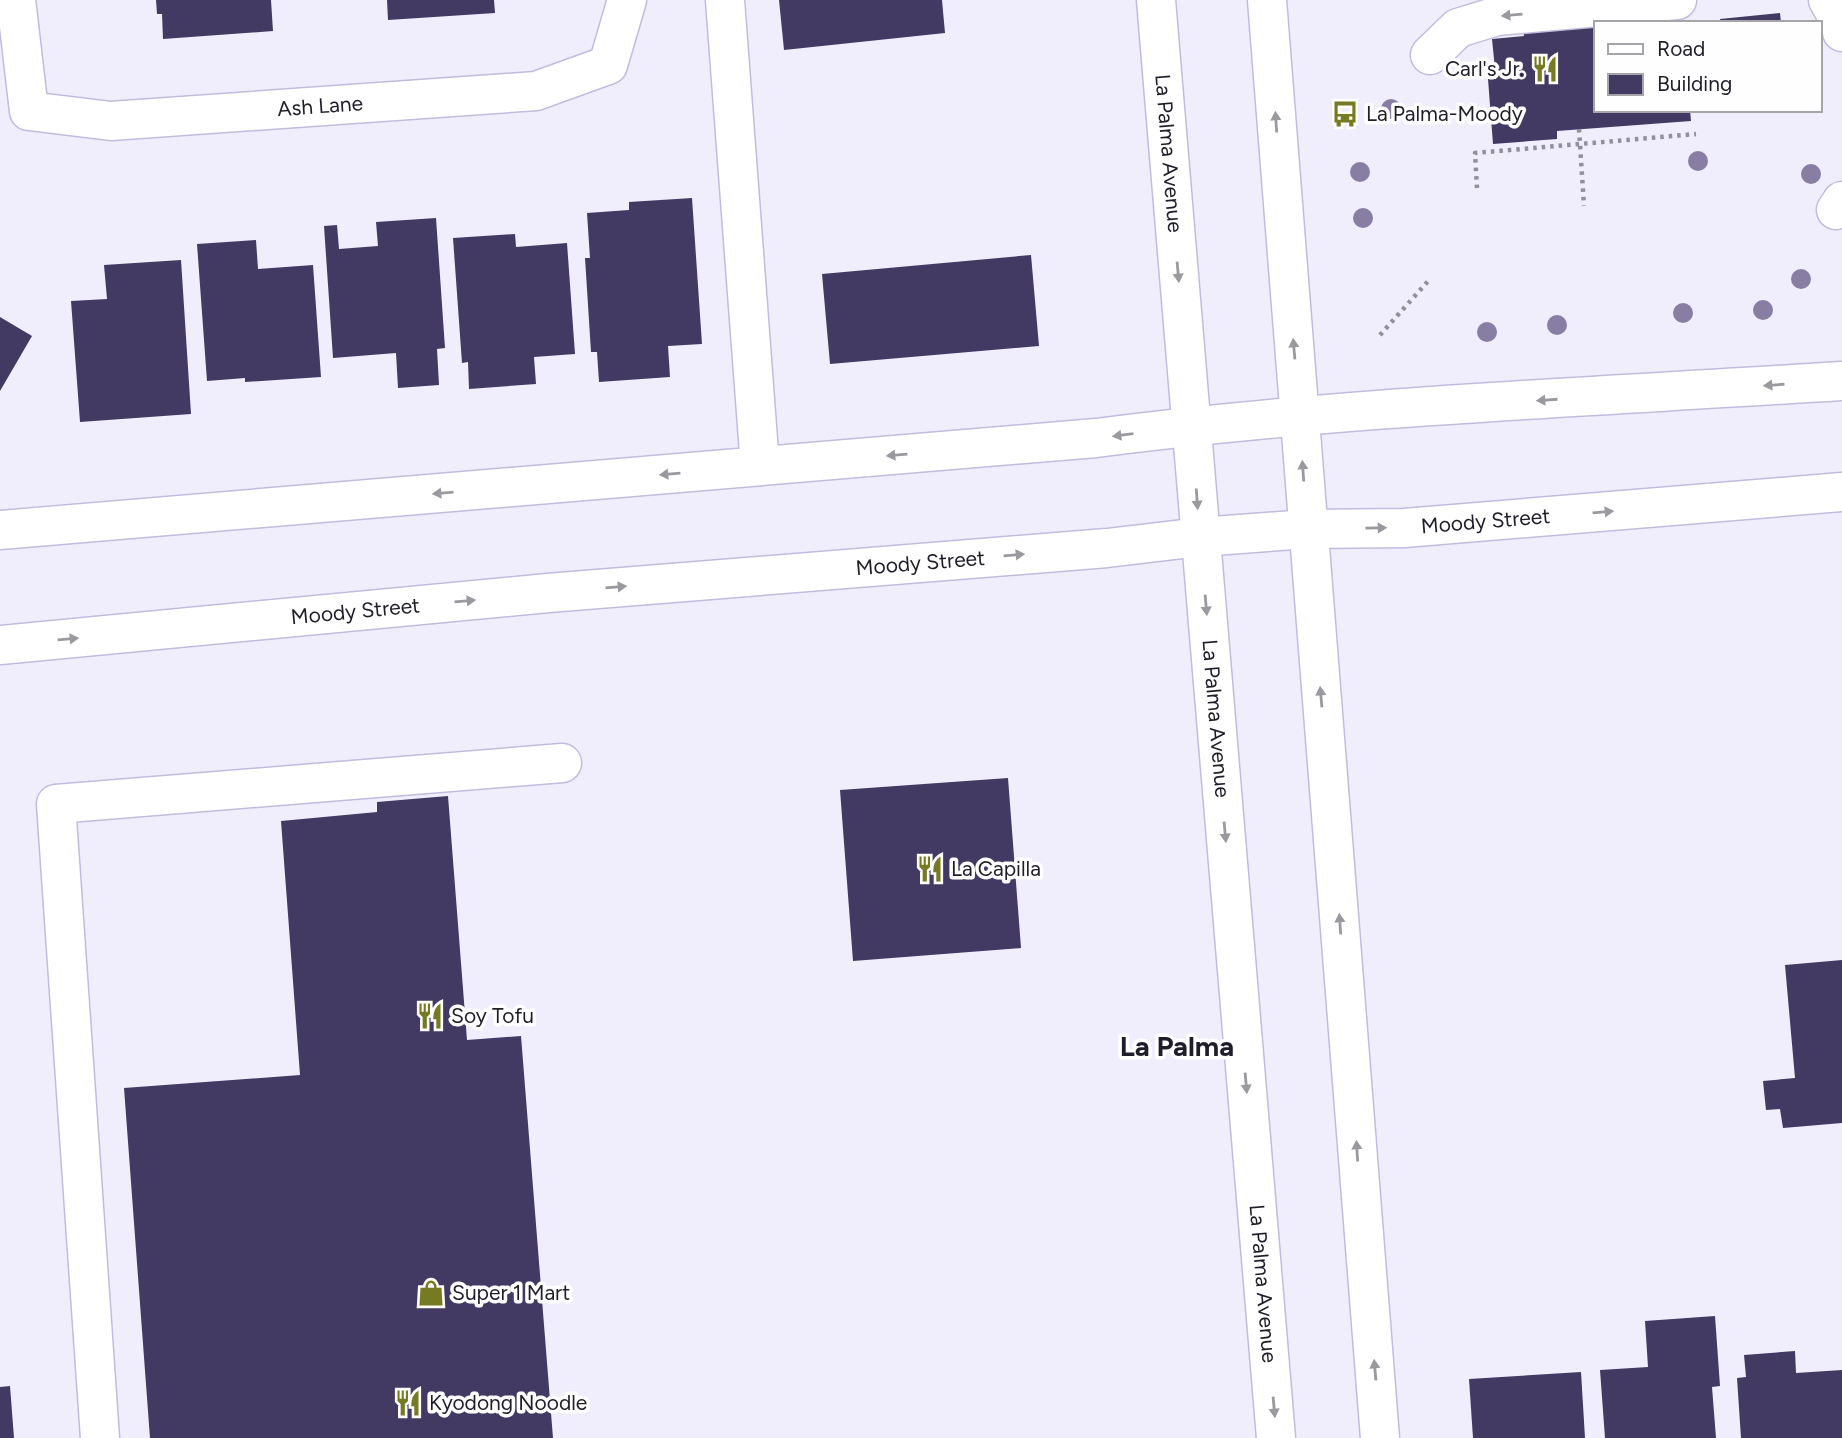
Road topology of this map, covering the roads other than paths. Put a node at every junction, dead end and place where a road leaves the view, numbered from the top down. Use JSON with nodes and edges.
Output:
{"nodes":[{"id":1,"x":16,"y":0,"type":"edge"},
{"id":2,"x":627,"y":0,"type":"edge"},
{"id":3,"x":724,"y":0,"type":"edge"},
{"id":4,"x":1156,"y":0,"type":"edge"},
{"id":5,"x":1267,"y":0,"type":"edge"},
{"id":6,"x":1677,"y":0,"type":"edge"},
{"id":7,"x":1828,"y":0,"type":"edge"},
{"id":8,"x":1842,"y":32,"type":"edge"},
{"id":9,"x":1430,"y":55,"type":"dead end"},
{"id":10,"x":1842,"y":381,"type":"edge"},
{"id":11,"x":1300,"y":417,"type":"junction"},
{"id":12,"x":1191,"y":426,"type":"junction"},
{"id":13,"x":760,"y":466,"type":"junction"},
{"id":14,"x":1842,"y":492,"type":"edge"},
{"id":15,"x":1308,"y":529,"type":"junction"},
{"id":16,"x":0,"y":530,"type":"edge"},
{"id":17,"x":1200,"y":537,"type":"junction"},
{"id":18,"x":0,"y":645,"type":"edge"},
{"id":19,"x":562,"y":764,"type":"dead end"},
{"id":20,"x":100,"y":1438,"type":"edge"},
{"id":21,"x":1276,"y":1438,"type":"edge"},
{"id":22,"x":1380,"y":1438,"type":"edge"}],
"edges":[{"from":1,"to":2,"type":"main road","name":"Ash Lane"},
{"from":3,"to":13,"type":"main road"},
{"from":4,"to":12,"type":"main road","name":"La Palma Avenue","one_way":true},
{"from":11,"to":5,"type":"main road","one_way":true},
{"from":6,"to":9,"type":"main road","one_way":true},
{"from":7,"to":8,"type":"main road"},
{"from":10,"to":11,"type":"main road","one_way":true},
{"from":11,"to":12,"type":"main road"},
{"from":15,"to":11,"type":"main road","one_way":true},
{"from":12,"to":13,"type":"main road","one_way":true},
{"from":12,"to":17,"type":"main road","name":"La Palma Avenue","one_way":true},
{"from":13,"to":16,"type":"main road","one_way":true},
{"from":15,"to":14,"type":"main road","name":"Moody Street","one_way":true},
{"from":15,"to":17,"type":"main road","name":"Moody Street"},
{"from":22,"to":15,"type":"main road","one_way":true},
{"from":18,"to":17,"type":"main road","name":"Moody Street","one_way":true},
{"from":17,"to":21,"type":"main road","name":"La Palma Avenue","one_way":true},
{"from":19,"to":20,"type":"main road"}]}
